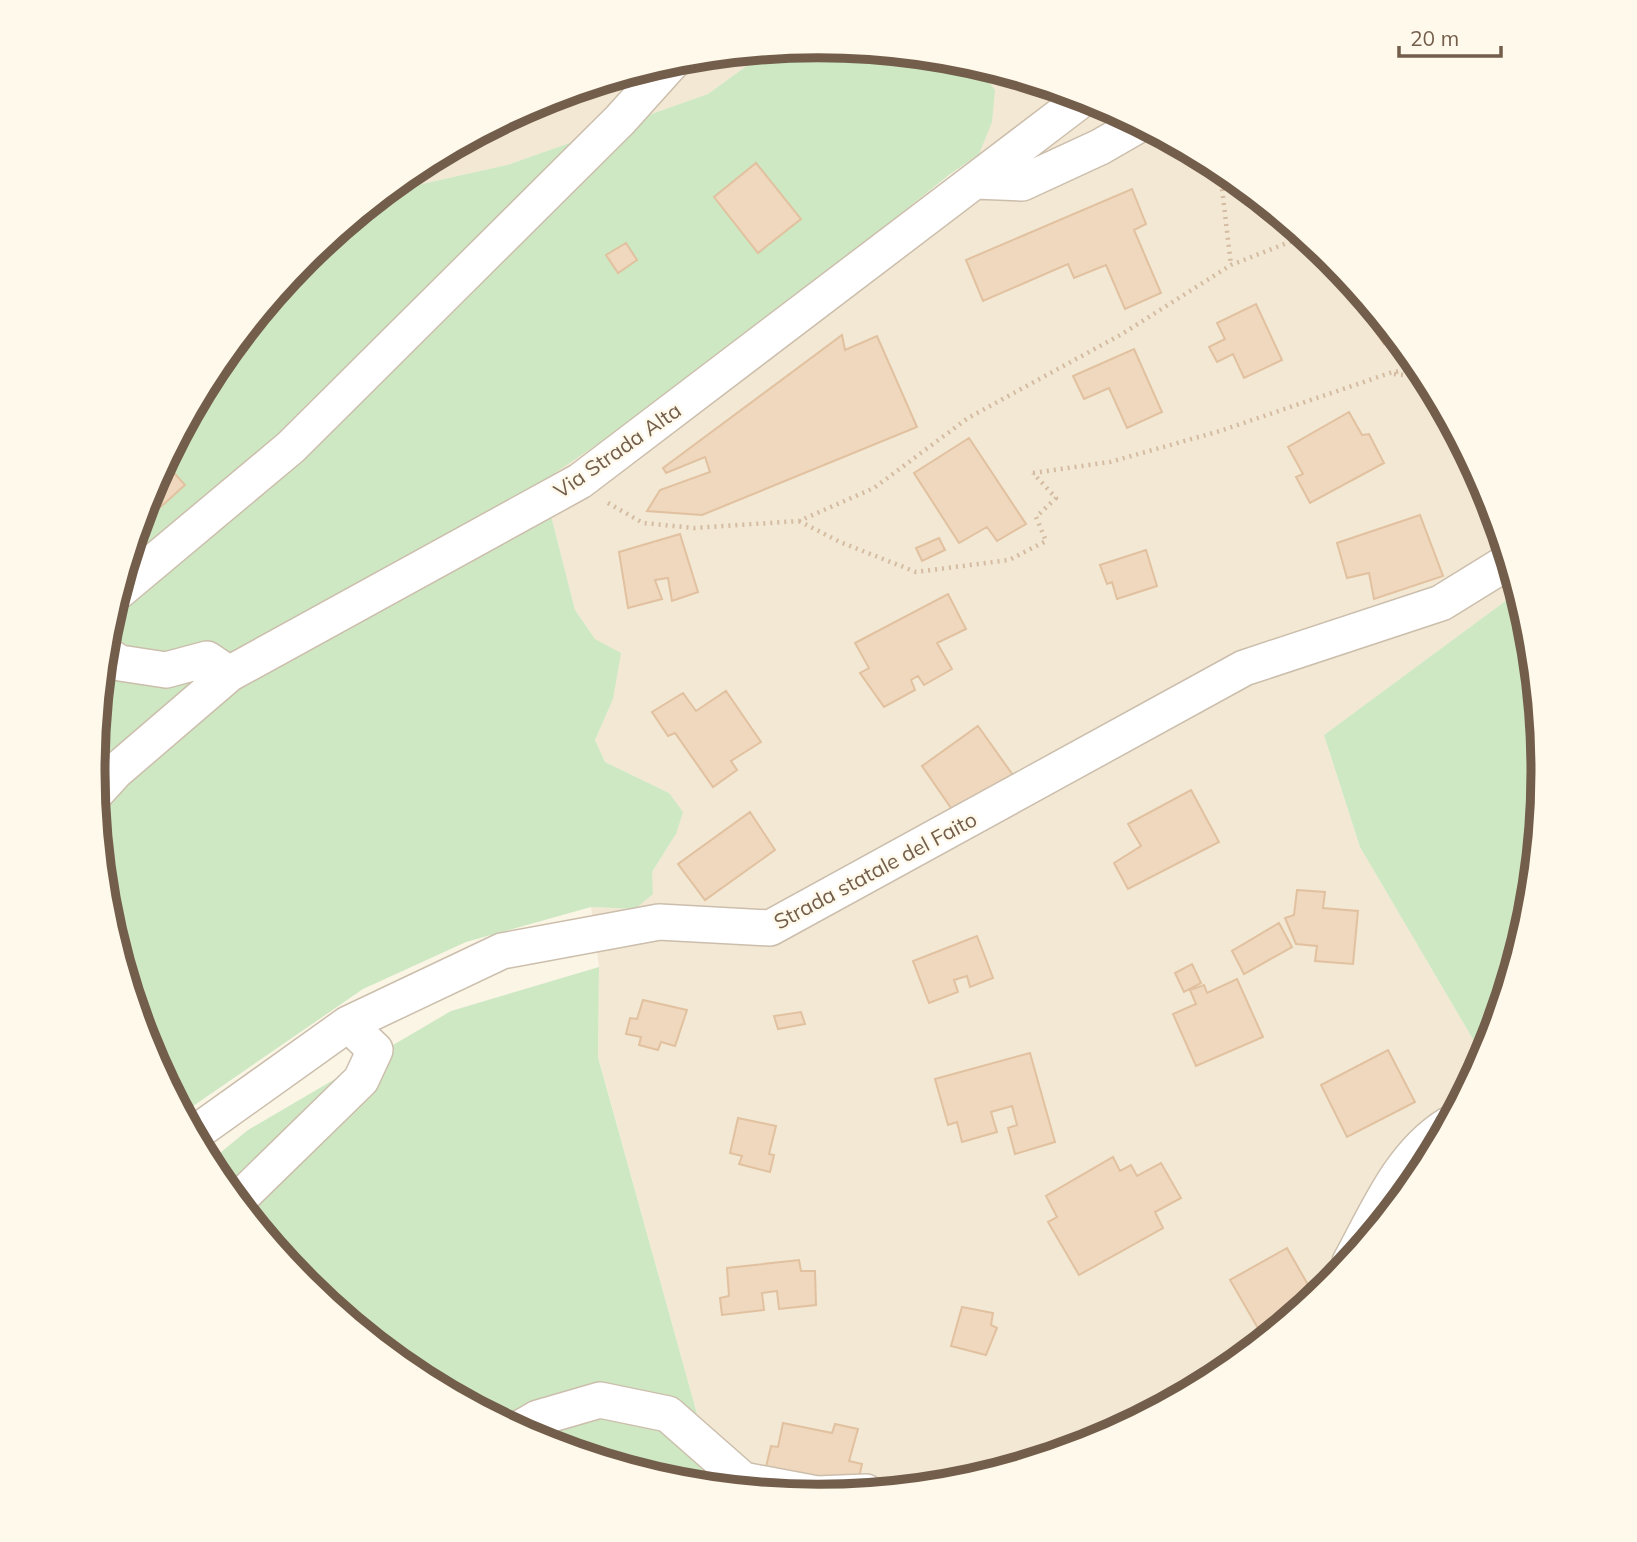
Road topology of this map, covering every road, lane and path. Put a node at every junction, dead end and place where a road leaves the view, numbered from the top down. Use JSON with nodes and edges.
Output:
{"nodes":[{"id":1,"x":660,"y":76,"type":"edge"},
{"id":2,"x":1074,"y":106,"type":"edge"},
{"id":3,"x":1131,"y":130,"type":"edge"},
{"id":4,"x":975,"y":181,"type":"junction"},
{"id":5,"x":1221,"y":182,"type":"edge"},
{"id":6,"x":1294,"y":240,"type":"edge"},
{"id":7,"x":1231,"y":265,"type":"junction"},
{"id":8,"x":1408,"y":370,"type":"edge"},
{"id":9,"x":1390,"y":373,"type":"junction"},
{"id":10,"x":1413,"y":376,"type":"edge"},
{"id":11,"x":580,"y":481,"type":"junction"},
{"id":12,"x":799,"y":521,"type":"junction"},
{"id":13,"x":1501,"y":566,"type":"edge"},
{"id":14,"x":132,"y":580,"type":"edge"},
{"id":15,"x":114,"y":660,"type":"edge"},
{"id":16,"x":229,"y":674,"type":"junction"},
{"id":17,"x":105,"y":783,"type":"edge"},
{"id":18,"x":348,"y":1024,"type":"junction"},
{"id":19,"x":201,"y":1129,"type":"edge"},
{"id":20,"x":1427,"y":1143,"type":"edge"},
{"id":21,"x":245,"y":1194,"type":"edge"},
{"id":22,"x":1375,"y":1216,"type":"edge"},
{"id":23,"x":530,"y":1423,"type":"edge"},
{"id":24,"x":743,"y":1480,"type":"edge"}],
"edges":[{"from":1,"to":14,"type":"street"},
{"from":2,"to":4,"type":"street","name":"Via Strada Alta"},
{"from":3,"to":4,"type":"street"},
{"from":4,"to":11,"type":"street","name":"Via Strada Alta"},
{"from":5,"to":7,"type":"path"},
{"from":6,"to":7,"type":"path"},
{"from":7,"to":12,"type":"path"},
{"from":8,"to":9,"type":"path"},
{"from":9,"to":10,"type":"path"},
{"from":9,"to":12,"type":"path"},
{"from":11,"to":12,"type":"path"},
{"from":11,"to":16,"type":"street","name":"Via Strada Alta"},
{"from":13,"to":18,"type":"street","name":"Strada statale del Faito"},
{"from":15,"to":16,"type":"street"},
{"from":16,"to":17,"type":"street","name":"Via Strada Alta"},
{"from":18,"to":19,"type":"street","name":"Strada statale del Faito"},
{"from":18,"to":21,"type":"street"},
{"from":20,"to":22,"type":"street"},
{"from":23,"to":24,"type":"street"}]}
